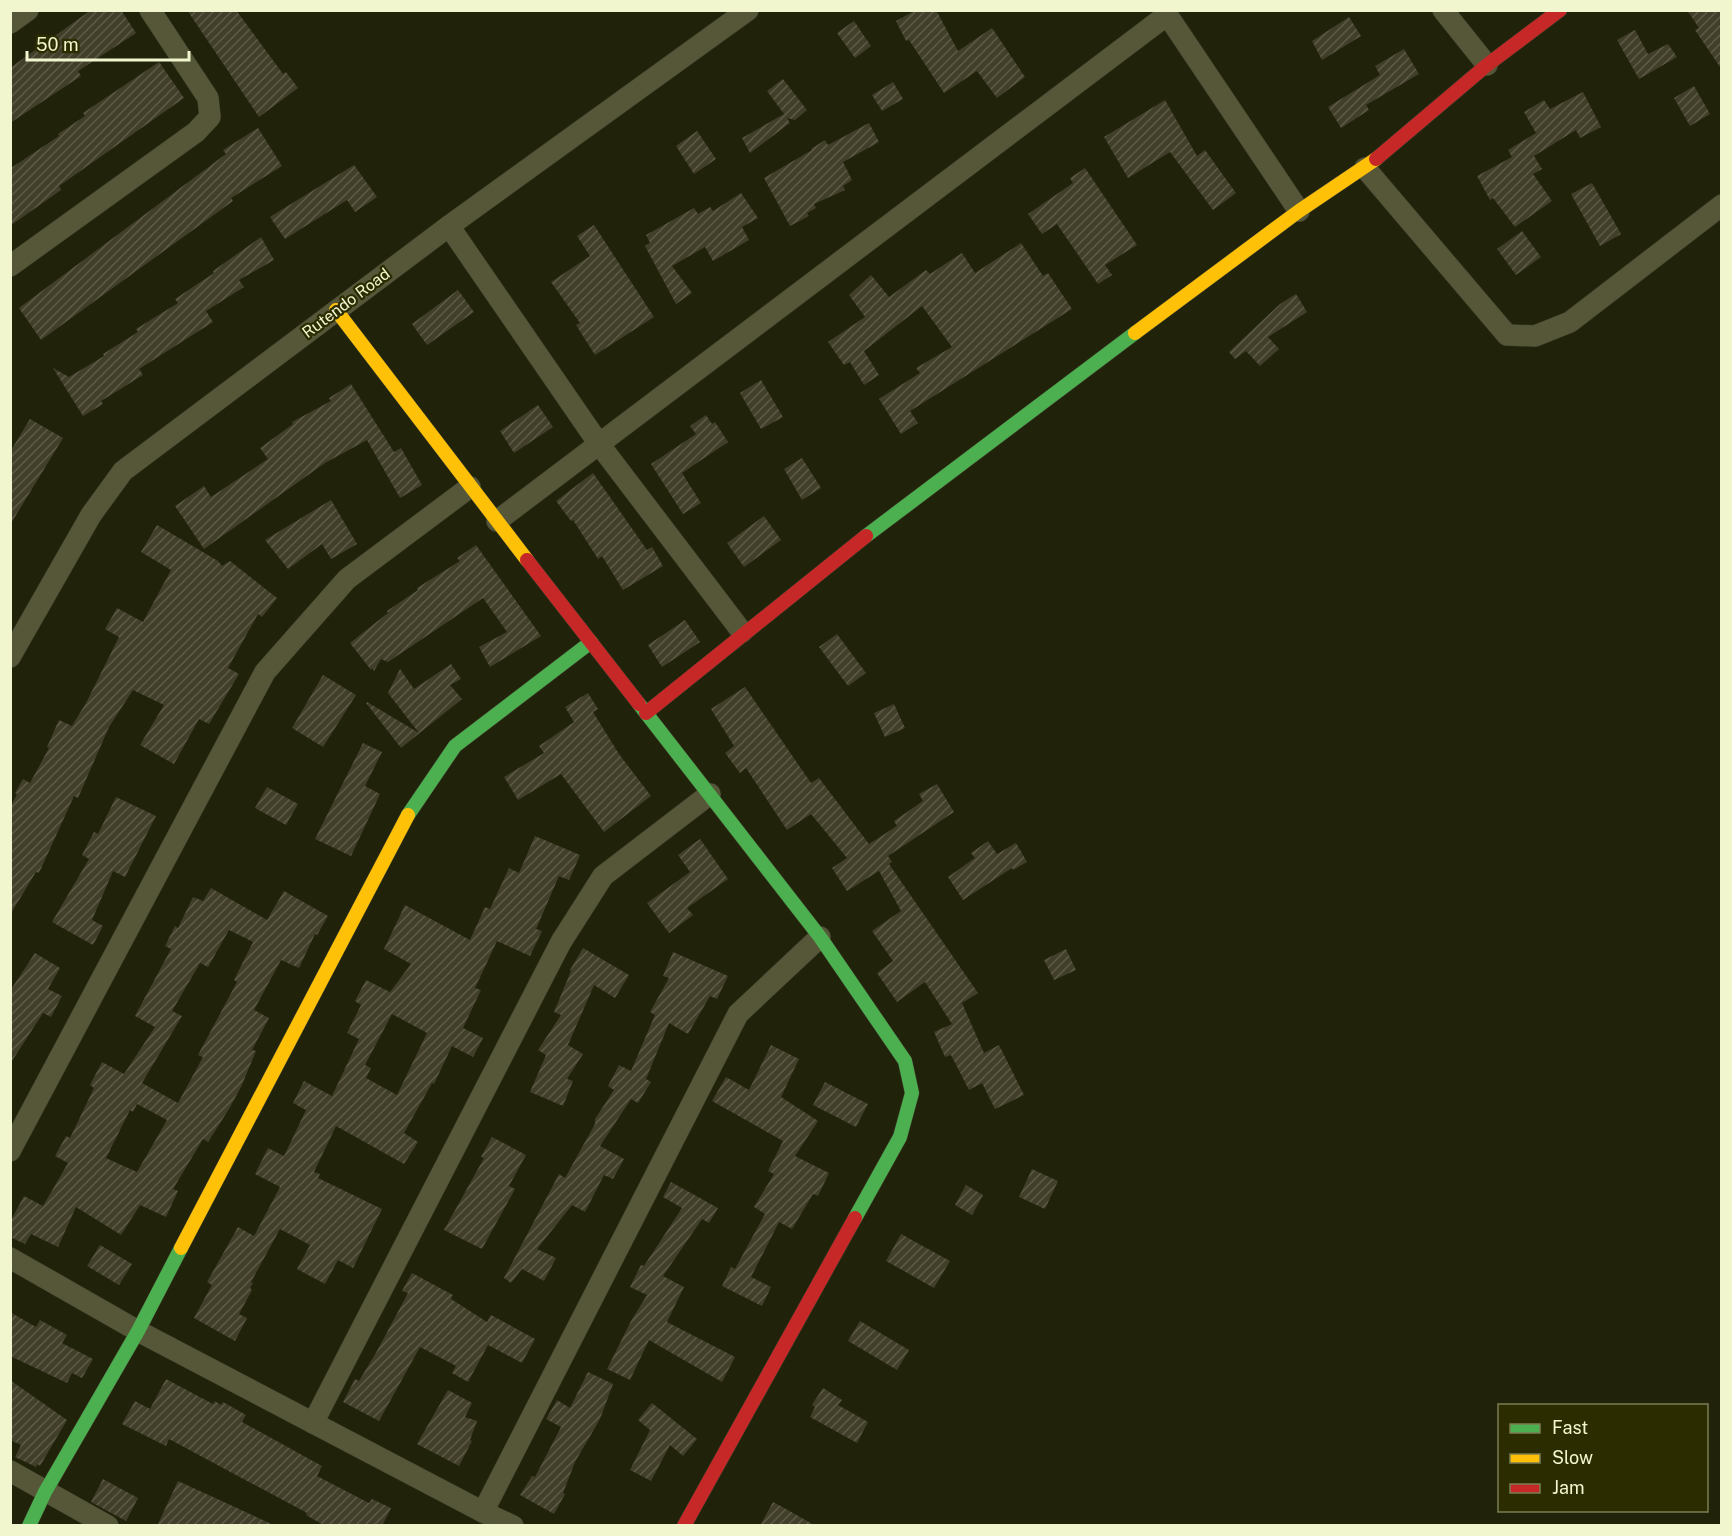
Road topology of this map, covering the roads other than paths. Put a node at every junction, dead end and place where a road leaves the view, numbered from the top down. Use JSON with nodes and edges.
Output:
{"nodes":[{"id":1,"x":28,"y":10,"type":"edge"},
{"id":2,"x":150,"y":10,"type":"edge"},
{"id":3,"x":748,"y":10,"type":"edge"},
{"id":4,"x":1443,"y":10,"type":"edge"},
{"id":5,"x":1560,"y":10,"type":"edge"},
{"id":6,"x":1166,"y":13,"type":"edge"},
{"id":7,"x":10,"y":22,"type":"edge"},
{"id":8,"x":1487,"y":65,"type":"junction"},
{"id":9,"x":1365,"y":168,"type":"junction"},
{"id":10,"x":1722,"y":205,"type":"edge"},
{"id":11,"x":1299,"y":211,"type":"junction"},
{"id":12,"x":449,"y":226,"type":"junction"},
{"id":13,"x":10,"y":266,"type":"edge"},
{"id":14,"x":336,"y":310,"type":"junction"},
{"id":15,"x":599,"y":444,"type":"junction"},
{"id":16,"x":470,"y":487,"type":"junction"},
{"id":17,"x":497,"y":520,"type":"junction"},
{"id":18,"x":742,"y":632,"type":"junction"},
{"id":19,"x":591,"y":642,"type":"junction"},
{"id":20,"x":10,"y":657,"type":"edge"},
{"id":21,"x":646,"y":713,"type":"junction"},
{"id":22,"x":710,"y":794,"type":"junction"},
{"id":23,"x":820,"y":937,"type":"junction"},
{"id":24,"x":10,"y":1151,"type":"edge"},
{"id":25,"x":10,"y":1258,"type":"edge"},
{"id":26,"x":138,"y":1331,"type":"junction"},
{"id":27,"x":313,"y":1424,"type":"junction"},
{"id":28,"x":10,"y":1471,"type":"edge"},
{"id":29,"x":45,"y":1492,"type":"junction"},
{"id":30,"x":483,"y":1512,"type":"junction"},
{"id":31,"x":29,"y":1526,"type":"edge"},
{"id":32,"x":108,"y":1526,"type":"edge"},
{"id":33,"x":513,"y":1526,"type":"edge"},
{"id":34,"x":684,"y":1526,"type":"edge"}],
"edges":[{"from":1,"to":7,"type":"street"},
{"from":2,"to":13,"type":"street"},
{"from":3,"to":12,"type":"street","name":"Rutendo Road"},
{"from":4,"to":8,"type":"street"},
{"from":5,"to":8,"type":"street"},
{"from":6,"to":11,"type":"street"},
{"from":6,"to":15,"type":"street"},
{"from":8,"to":9,"type":"street"},
{"from":9,"to":10,"type":"street"},
{"from":9,"to":11,"type":"street"},
{"from":11,"to":18,"type":"street"},
{"from":12,"to":14,"type":"street","name":"Rutendo Road"},
{"from":12,"to":15,"type":"street"},
{"from":14,"to":16,"type":"street"},
{"from":14,"to":20,"type":"street","name":"Rutendo Road"},
{"from":15,"to":17,"type":"street"},
{"from":15,"to":18,"type":"street"},
{"from":16,"to":17,"type":"street"},
{"from":16,"to":24,"type":"street"},
{"from":17,"to":19,"type":"street"},
{"from":18,"to":21,"type":"street"},
{"from":19,"to":21,"type":"street"},
{"from":19,"to":26,"type":"street"},
{"from":21,"to":22,"type":"street"},
{"from":22,"to":23,"type":"street"},
{"from":22,"to":27,"type":"street"},
{"from":23,"to":30,"type":"street"},
{"from":23,"to":34,"type":"street"},
{"from":25,"to":26,"type":"street"},
{"from":26,"to":27,"type":"street"},
{"from":26,"to":29,"type":"street"},
{"from":27,"to":30,"type":"street"},
{"from":28,"to":29,"type":"street"},
{"from":29,"to":31,"type":"street"},
{"from":29,"to":32,"type":"street"},
{"from":30,"to":33,"type":"street"}]}
